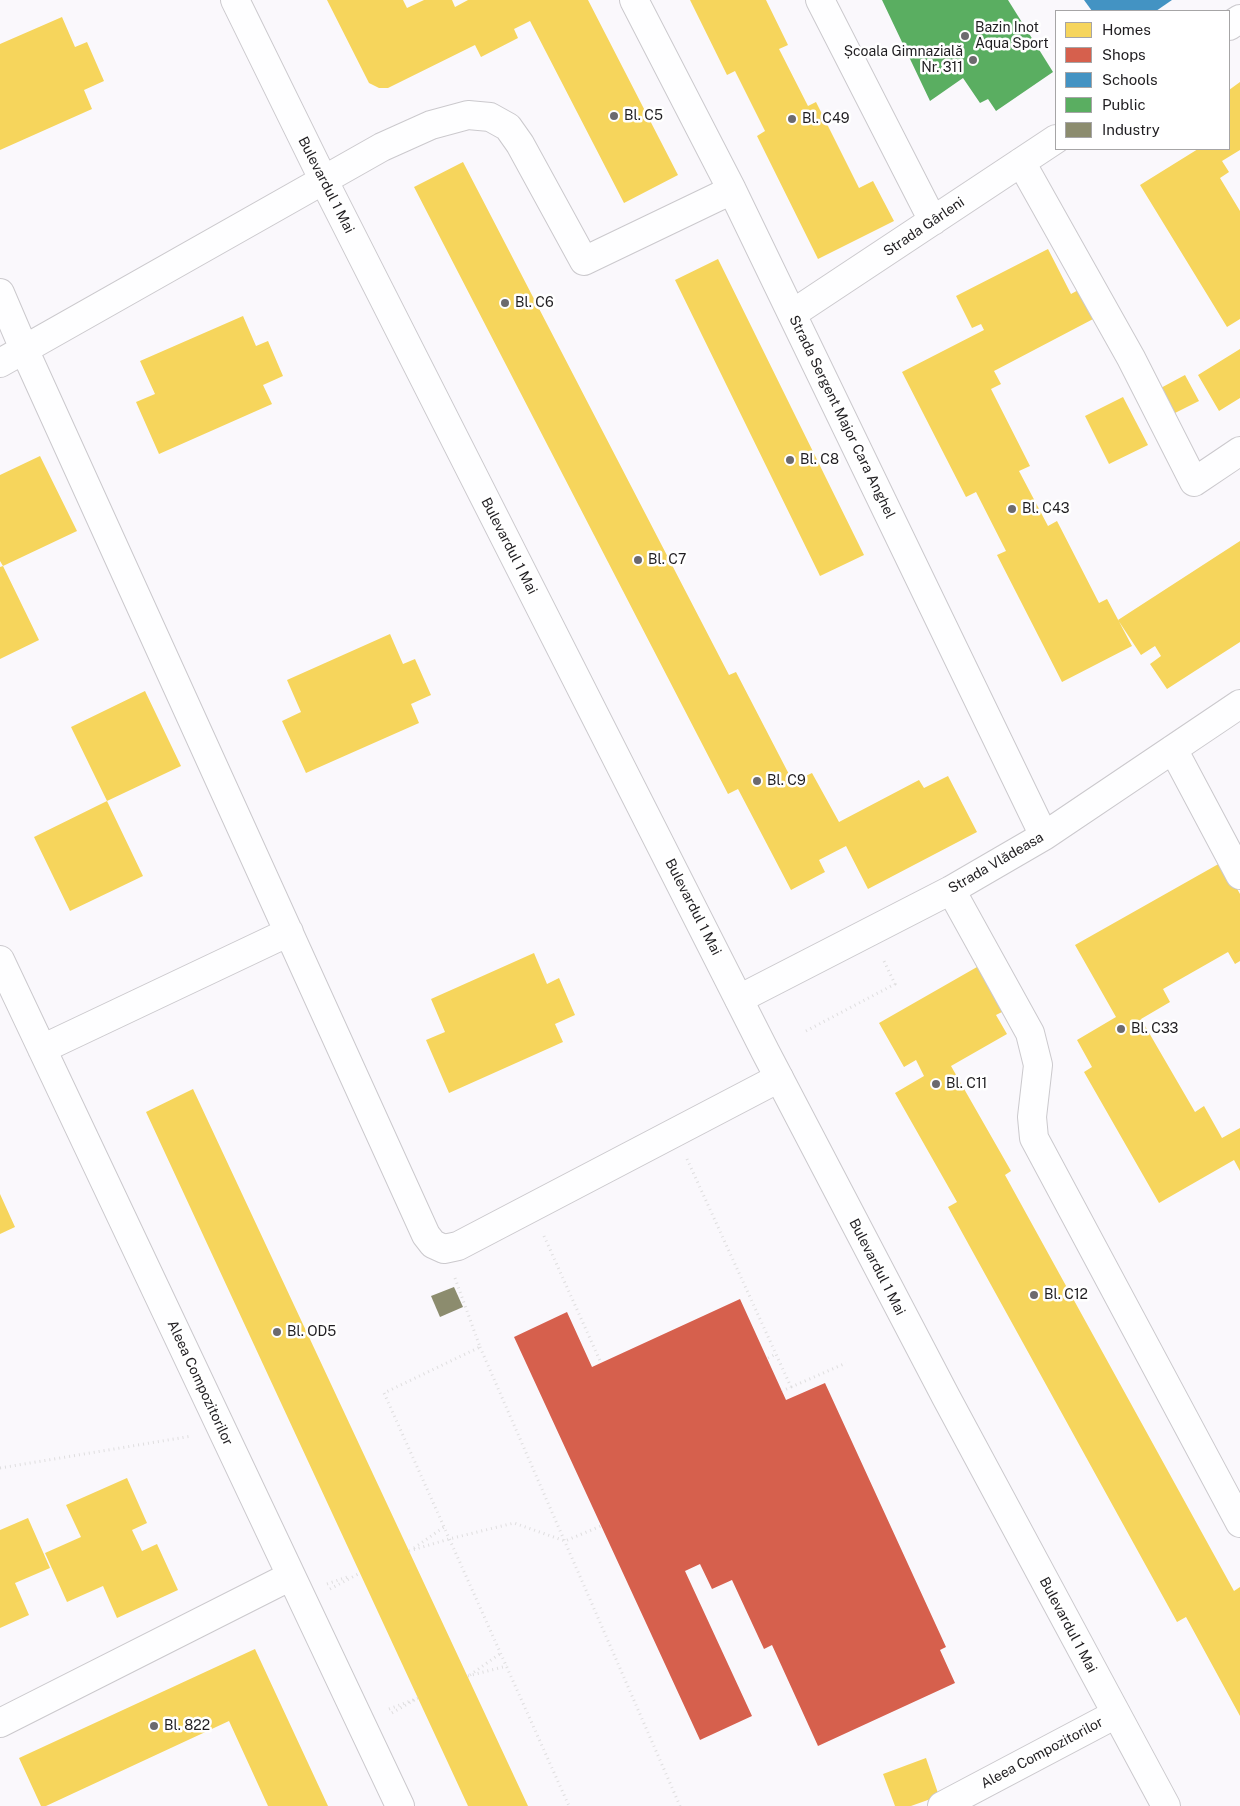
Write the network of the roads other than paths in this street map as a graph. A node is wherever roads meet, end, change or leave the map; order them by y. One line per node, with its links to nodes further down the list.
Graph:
1 (235, 0): 6 (street, Bulevardul 1 Mai)
2 (634, 0): 7 (street, Strada Sergent Major Cara Anghel)
3 (820, 0): 8 (street)
4 (1055, 140): 5 (street, Strada Gârleni)
5 (1022, 162): 8 (street, Strada Gârleni); 13 (street)
6 (323, 179): 7 (street); 11 (street); 21 (street, Bulevardul 1 Mai)
7 (732, 190): 10 (street, Strada Sergent Major Cara Anghel)
8 (933, 221): 10 (street, Strada Gârleni)
9 (0, 293): 11 (street)
10 (792, 314): 16 (street, Strada Sergent Major Cara Anghel)
11 (24, 349): 12 (street); 19 (street)
12 (0, 363)
13 (1240, 451)
14 (1240, 704): 15 (street, Strada Vlădeasa)
15 (1173, 749): 16 (street, Strada Vlădeasa); 17 (street)
16 (1044, 836): 18 (street, Strada Vlădeasa)
17 (1240, 875)
18 (951, 890): 21 (street, Strada Vlădeasa); 24 (street)
19 (289, 932): 22 (street); 23 (street)
20 (0, 960): 22 (street, Aleea Compozitorilor)
21 (739, 999): 23 (street, Bulevardul 1 Mai)
22 (42, 1049): 25 (street, Aleea Compozitorilor)
23 (779, 1078): 26 (street, Bulevardul 1 Mai)
24 (1240, 1523)
25 (291, 1576): 27 (street); 28 (street, Aleea Compozitorilor)
26 (1116, 1714): 29 (street, Aleea Compozitorilor); 30 (street, Bulevardul 1 Mai)
27 (0, 1722)
28 (400, 1806)
29 (942, 1806)
30 (1166, 1806)

